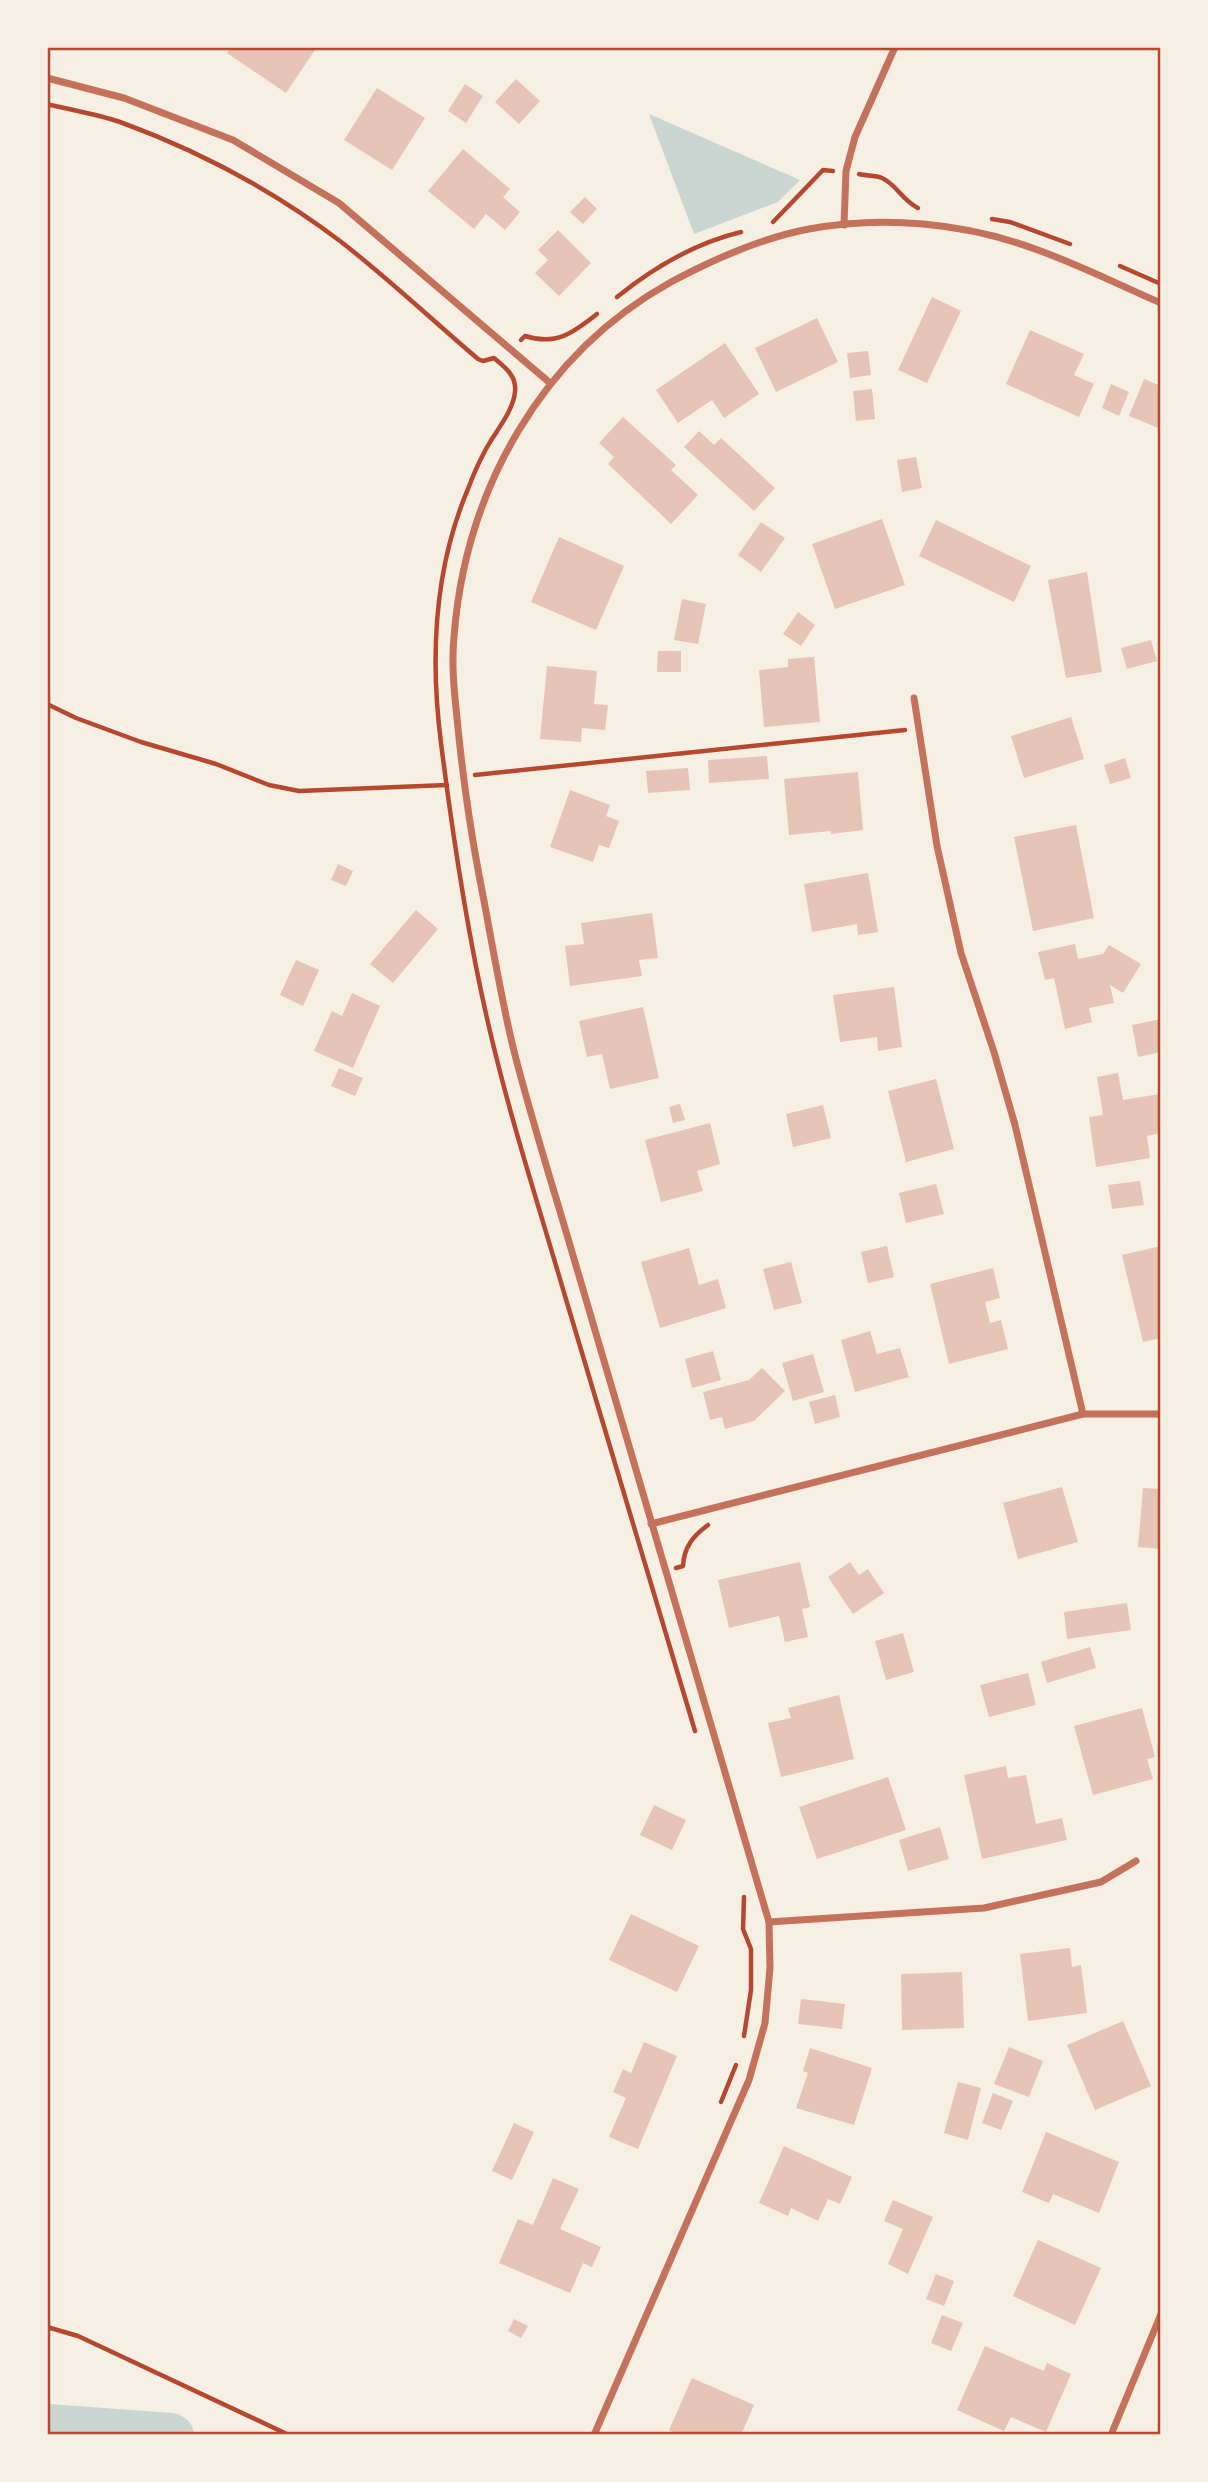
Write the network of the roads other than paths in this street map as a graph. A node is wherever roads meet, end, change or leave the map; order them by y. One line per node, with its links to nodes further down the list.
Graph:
1 (895, 47): 3 (street)
2 (47, 78): 5 (street)
3 (844, 225): 4 (street); 5 (street)
4 (1161, 303)
5 (550, 383): 9 (street)
6 (914, 698): 7 (street)
7 (1083, 1413): 8 (street); 9 (street)
8 (1161, 1414)
9 (651, 1524): 11 (street)
10 (1136, 1861): 11 (street)
11 (769, 1922): 13 (street)
12 (1161, 2314): 14 (street)
13 (594, 2435)
14 (1111, 2435)

